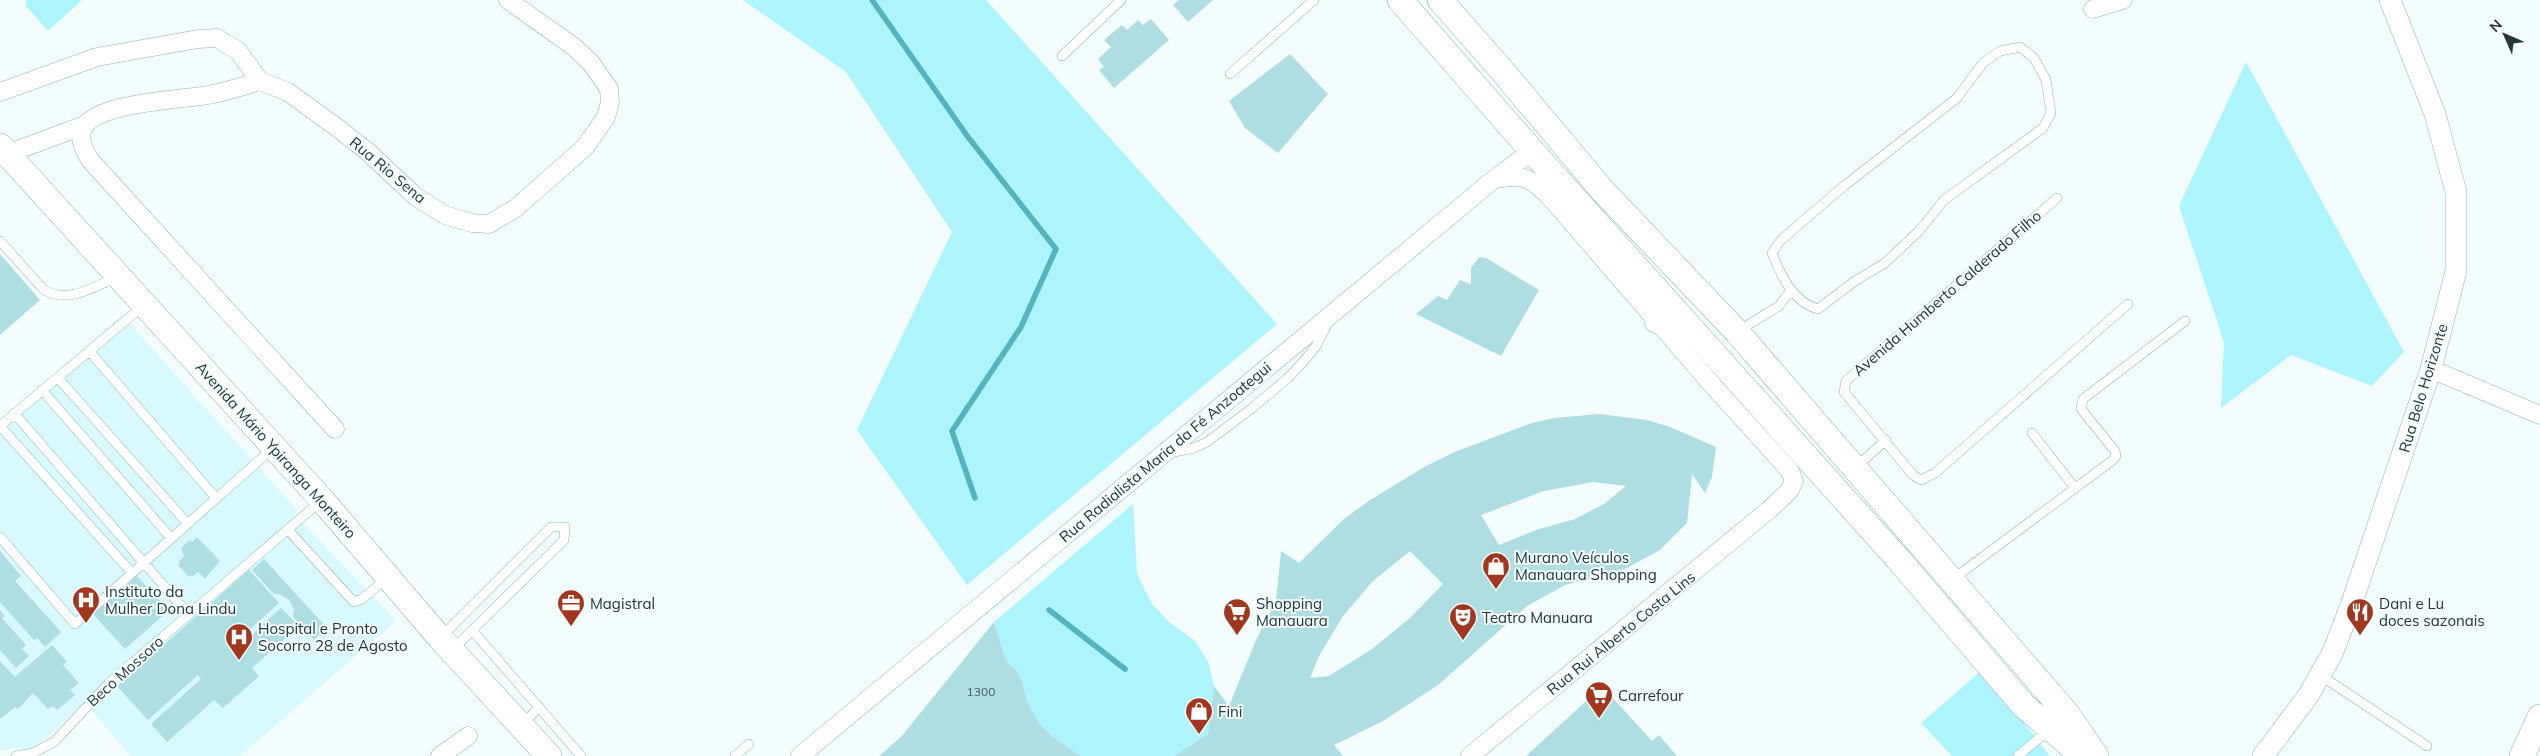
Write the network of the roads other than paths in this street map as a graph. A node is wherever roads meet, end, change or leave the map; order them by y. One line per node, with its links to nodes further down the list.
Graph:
1 (508, 0): 11 (street, Rua Rio Sena)
2 (1121, 0): 9 (lane)
3 (1314, 0): 10 (lane)
4 (1400, 0): 15 (main road)
5 (1440, 0): 28 (main road)
6 (2123, 0): 8 (street)
7 (2390, 0): 30 (street, Rua Belo Horizonte)
8 (2093, 9)
9 (1062, 56)
10 (1230, 74)
11 (260, 81): 12 (street); 13 (street)
12 (0, 92)
13 (85, 125): 14 (street); 36 (street)
14 (4, 150): 21 (main road, Avenida Mário Ypiranga Monteiro)
15 (1532, 151): 16 (street, Rua Radialista Maria da Fé Anzoategui); 19 (main road)
16 (1493, 180): 18 (street); 69 (street, Rua Radialista Maria da Fé Anzoategui)
17 (2057, 198): 38 (lane, Avenida Humberto Calderado Filho)
18 (1579, 230): 19 (main road); 27 (street)
19 (1609, 236): 22 (main road)
20 (0, 241): 21 (lane)
21 (118, 276): 25 (main road, Avenida Mário Ypiranga Monteiro)
22 (1654, 287): 27 (main road); 56 (main road)
23 (1791, 290): 23 (lane); 28 (lane)
24 (2128, 304): 38 (lane, Avenida Humberto Calderado Filho)
25 (144, 305): 29 (lane); 39 (main road, Avenida Mário Ypiranga Monteiro)
26 (2185, 320): 41 (lane)
27 (1657, 321): 70 (street, Rua Rui Alberto Costa Lins)
28 (1737, 332): 40 (main road)
29 (90, 352): 31 (lane); 42 (lane)
30 (2432, 370): 34 (street); 55 (street, Rua Belo Horizonte)
31 (58, 378): 32 (lane); 44 (lane)
32 (42, 390): 33 (lane); 47 (lane)
33 (14, 413): 35 (lane); 48 (lane)
34 (2540, 415)
35 (0, 426): 49 (lane)
36 (335, 429)
37 (2032, 433): 41 (lane)
38 (1886, 440): 40 (lane)
39 (274, 447): 42 (lane); 43 (main road, Avenida Mário Ypiranga Monteiro)
40 (1854, 468): 51 (main road)
41 (2075, 488): 51 (lane)
42 (216, 498): 44 (lane)
43 (322, 500): 45 (lane, Beco Mossoro); 50 (main road, Avenida Mário Ypiranga Monteiro)
44 (188, 524): 47 (lane)
45 (288, 530): 50 (lane); 52 (lane, Beco Mossoro)
46 (0, 537): 49 (lane)
47 (171, 538): 48 (lane)
48 (145, 562): 49 (lane); 52 (lane)
49 (132, 573)
50 (390, 576): 54 (main road, Avenida Mário Ypiranga Monteiro)
51 (1952, 580): 74 (main road)
52 (189, 615): 64 (lane, Beco Mossoro)
53 (472, 630): 54 (lane); 54 (lane); 57 (lane)
54 (446, 644): 59 (main road, Avenida Mário Ypiranga Monteiro)
55 (2320, 674): 63 (lane); 75 (street, Rua Belo Horizonte)
56 (2024, 706): 60 (main road); 73 (main road)
57 (539, 707): 59 (lane); 67 (lane)
58 (2540, 717): 76 (main road)
59 (521, 726): 66 (main road, Avenida Mário Ypiranga Monteiro)
60 (2044, 734): 71 (lane); 72 (main road)
61 (468, 736): 65 (street)
62 (748, 744): 68 (lane)
63 (2427, 746)
64 (16, 756)
65 (440, 756)
66 (549, 756)
67 (581, 756)
68 (735, 756)
69 (800, 756)
70 (1470, 756)
71 (2018, 756)
72 (2060, 756)
73 (2083, 756)
74 (2096, 756)
75 (2263, 756)
76 (2522, 756)

